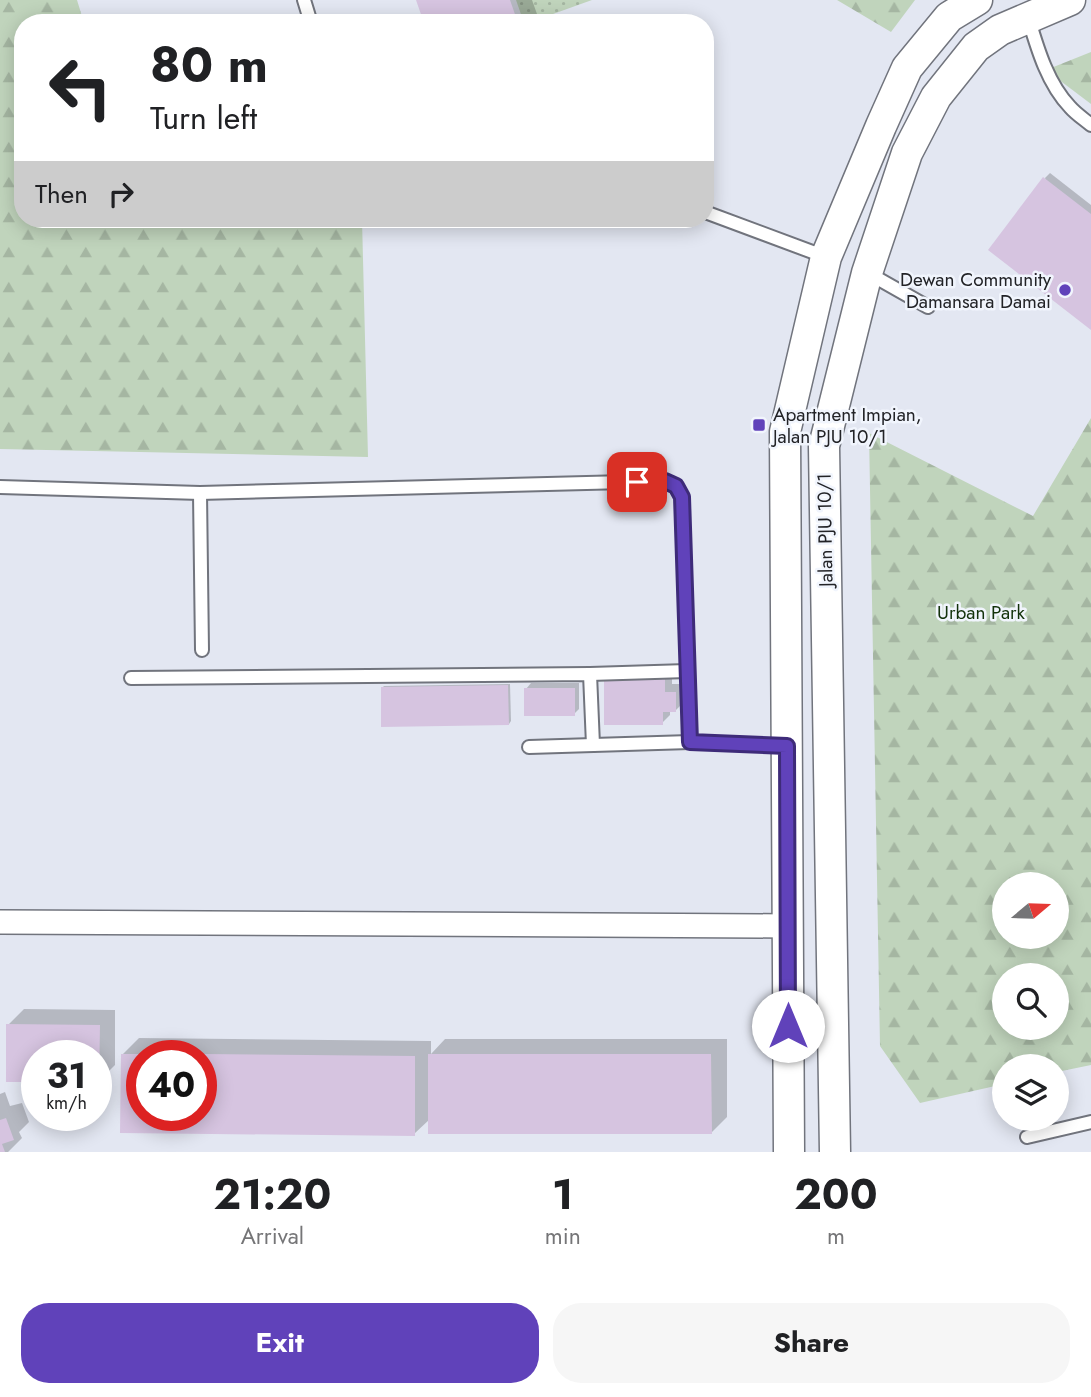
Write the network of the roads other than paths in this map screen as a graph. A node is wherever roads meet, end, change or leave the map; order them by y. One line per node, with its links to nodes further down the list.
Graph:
1 (977, 0): 6 (street, Jalan PJU 10/1)
2 (1070, 0): 3 (street, Jalan PJU 10/1)
3 (1027, 16): 4 (lane); 7 (street, Jalan PJU 10/1)
4 (1091, 125)
5 (714, 215): 6 (lane)
6 (826, 257): 11 (street, Jalan PJU 10/1)
7 (867, 273): 8 (lane); 20 (street, Jalan PJU 10/1)
8 (928, 307)
9 (0, 488): 10 (lane)
10 (200, 493): 12 (lane); 13 (lane)
11 (787, 641): 18 (street, Jalan PJU 10/1); 20 (street)
12 (202, 650)
13 (687, 671): 14 (lane); 16 (lane)
14 (590, 674): 15 (lane); 17 (lane)
15 (131, 678)
16 (690, 742): 17 (lane); 18 (lane)
17 (593, 745): 19 (lane)
18 (787, 746): 22 (street, Jalan PJU 10/1)
19 (529, 747)
20 (829, 752): 26 (street, Jalan PJU 10/1)
21 (0, 922): 22 (street)
22 (788, 926): 25 (street, Jalan PJU 10/1)
23 (1091, 1122): 24 (lane)
24 (1027, 1137)
25 (789, 1152)
26 (835, 1152)

